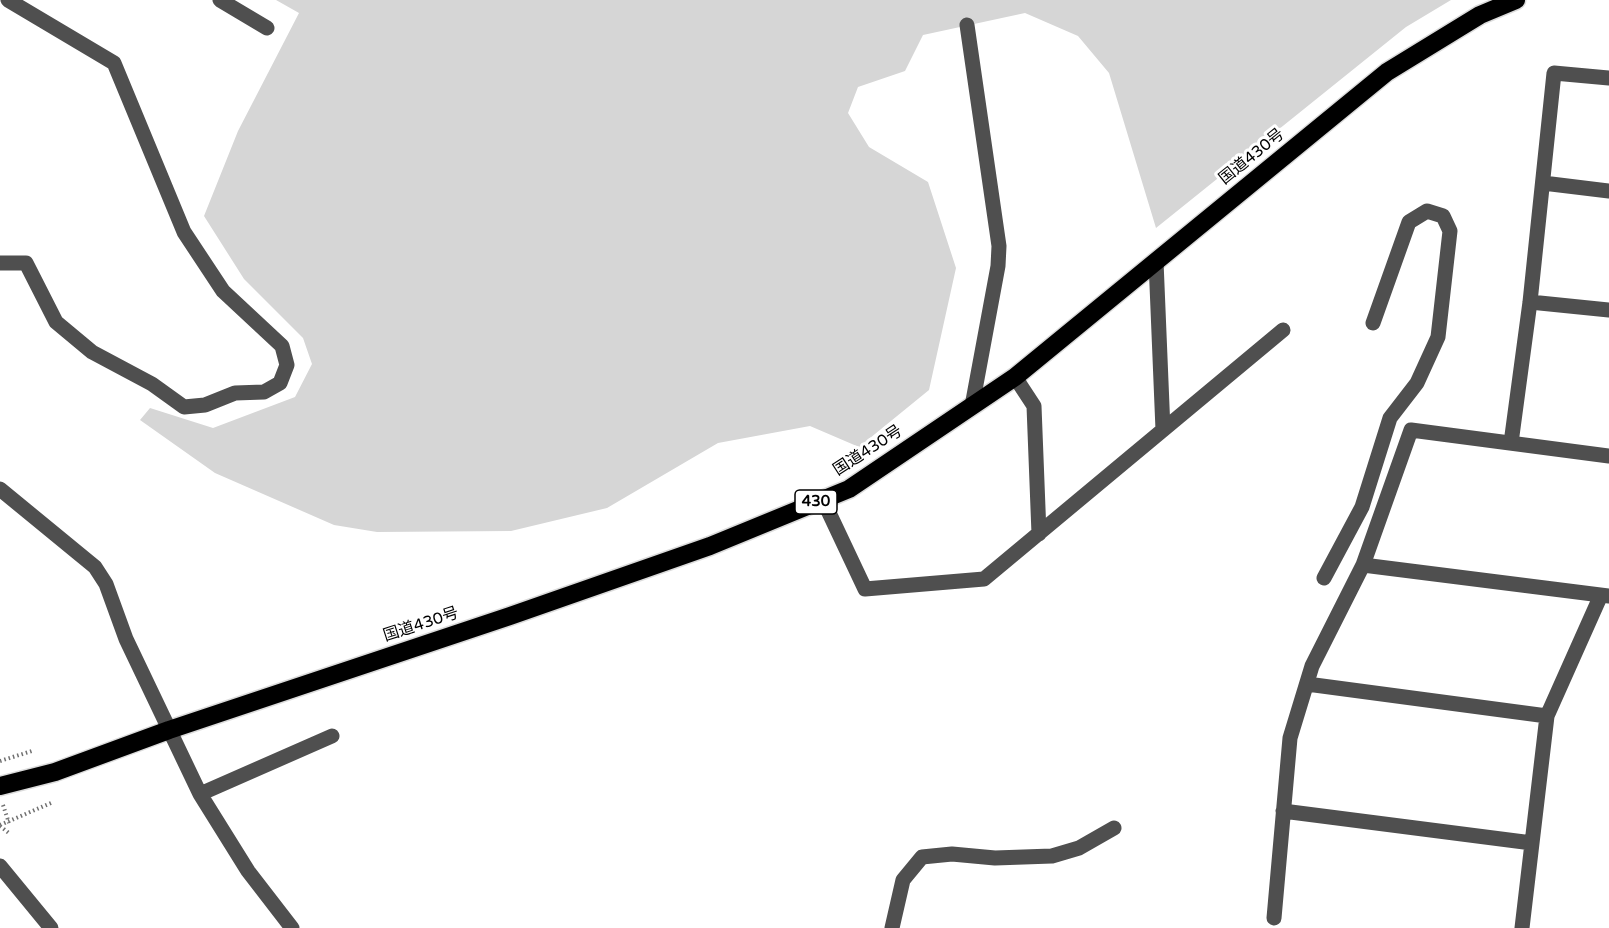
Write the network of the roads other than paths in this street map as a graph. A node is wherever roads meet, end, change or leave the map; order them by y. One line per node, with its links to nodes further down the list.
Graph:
1 (8, 0): 10 (street)
2 (220, 0): 5 (street)
3 (1516, 0): 9 (highway, 国道430号 / 430)
4 (967, 25): 16 (street)
5 (267, 28)
6 (1609, 78): 7 (street)
7 (1543, 183): 8 (street); 11 (street)
8 (1609, 191)
9 (1156, 261): 15 (highway, 国道430号 / 430); 18 (street)
10 (0, 263)
11 (1530, 302): 12 (street); 20 (street)
12 (1609, 310)
13 (1373, 322): 17 (street)
14 (1283, 330): 18 (street)
15 (1015, 377): 16 (highway, 国道430号 / 430); 24 (street)
16 (972, 406): 23 (highway, 国道430号 / 430)
17 (1390, 418): 19 (street); 26 (street)
18 (1163, 430): 24 (street)
19 (1411, 430): 20 (street); 25 (street)
20 (1511, 443): 21 (street)
21 (1609, 456)
22 (0, 489): 30 (street)
23 (823, 500): 24 (street); 30 (highway, 国道430号 / 430)
24 (1039, 534)
25 (1363, 565): 27 (street); 28 (street)
26 (1324, 578)
27 (1605, 596): 29 (street)
28 (1306, 684): 29 (street); 34 (street)
29 (1547, 716): 36 (street)
30 (169, 730): 32 (highway, 国道430号 / 430); 33 (street)
31 (332, 736): 33 (street)
32 (0, 786)
33 (200, 794): 40 (street)
34 (1283, 811): 36 (street); 38 (street)
35 (1114, 828): 41 (street)
36 (1532, 843): 42 (street)
37 (0, 866): 39 (street)
38 (1274, 918)
39 (51, 928)
40 (292, 928)
41 (892, 928)
42 (1522, 928)

